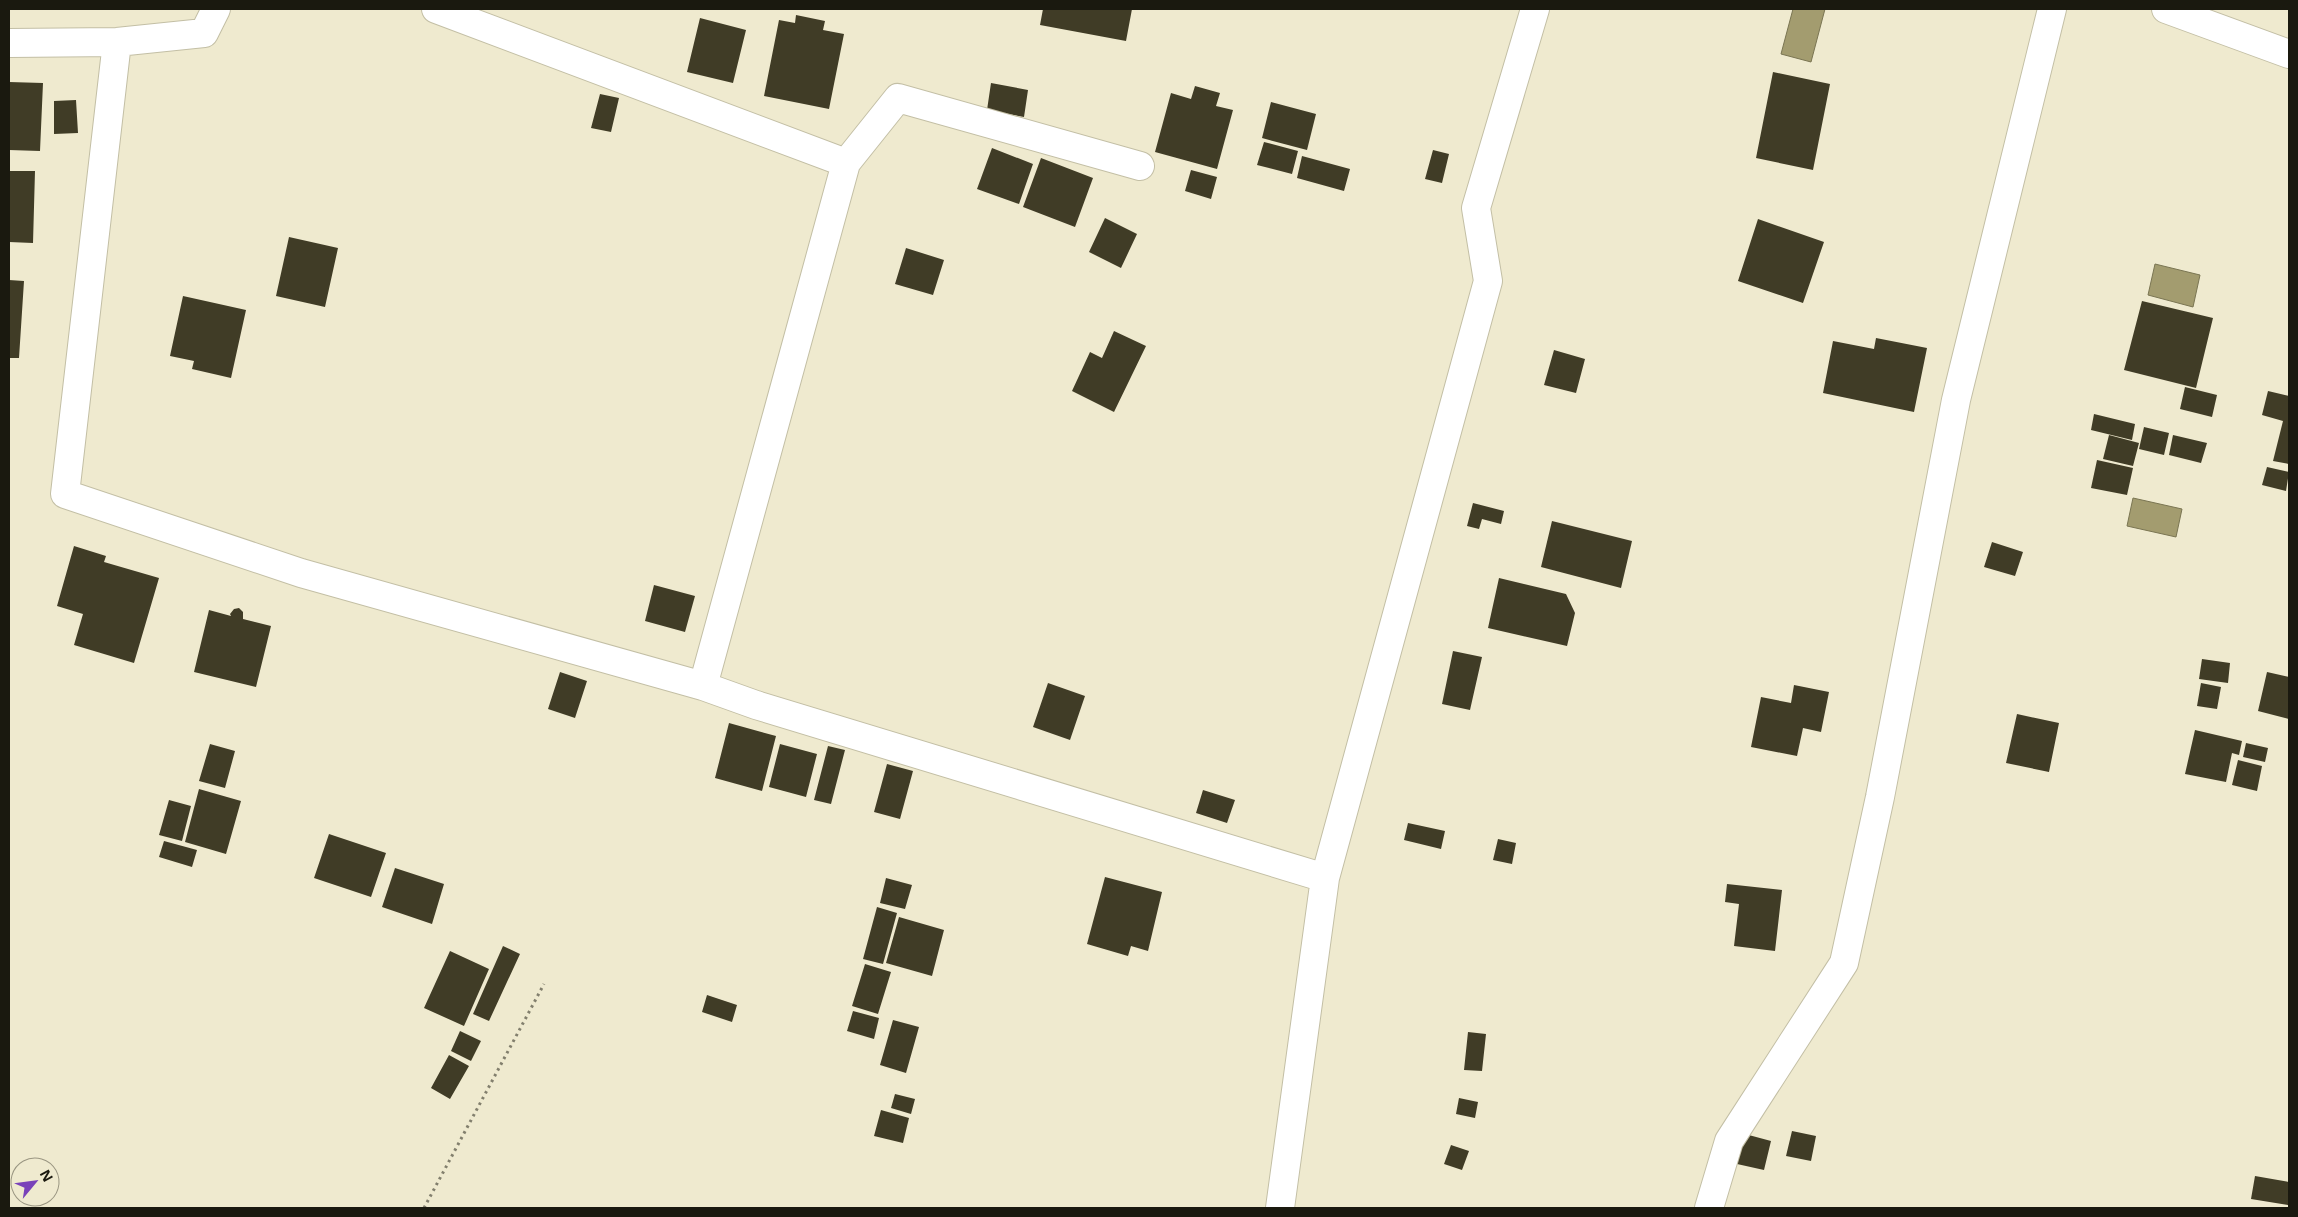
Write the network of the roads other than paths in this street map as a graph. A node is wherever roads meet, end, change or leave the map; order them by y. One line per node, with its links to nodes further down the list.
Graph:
1 (216, 9): 6 (street)
2 (436, 9): 9 (street)
3 (1535, 9): 12 (street)
4 (2052, 9): 14 (street)
5 (2166, 9): 8 (street)
6 (117, 42): 7 (street); 11 (street)
7 (9, 44)
8 (2289, 54)
9 (846, 163): 10 (street); 11 (street)
10 (1140, 166)
11 (703, 686): 12 (street)
12 (1325, 878): 13 (street)
13 (1280, 1208)
14 (1709, 1208)

